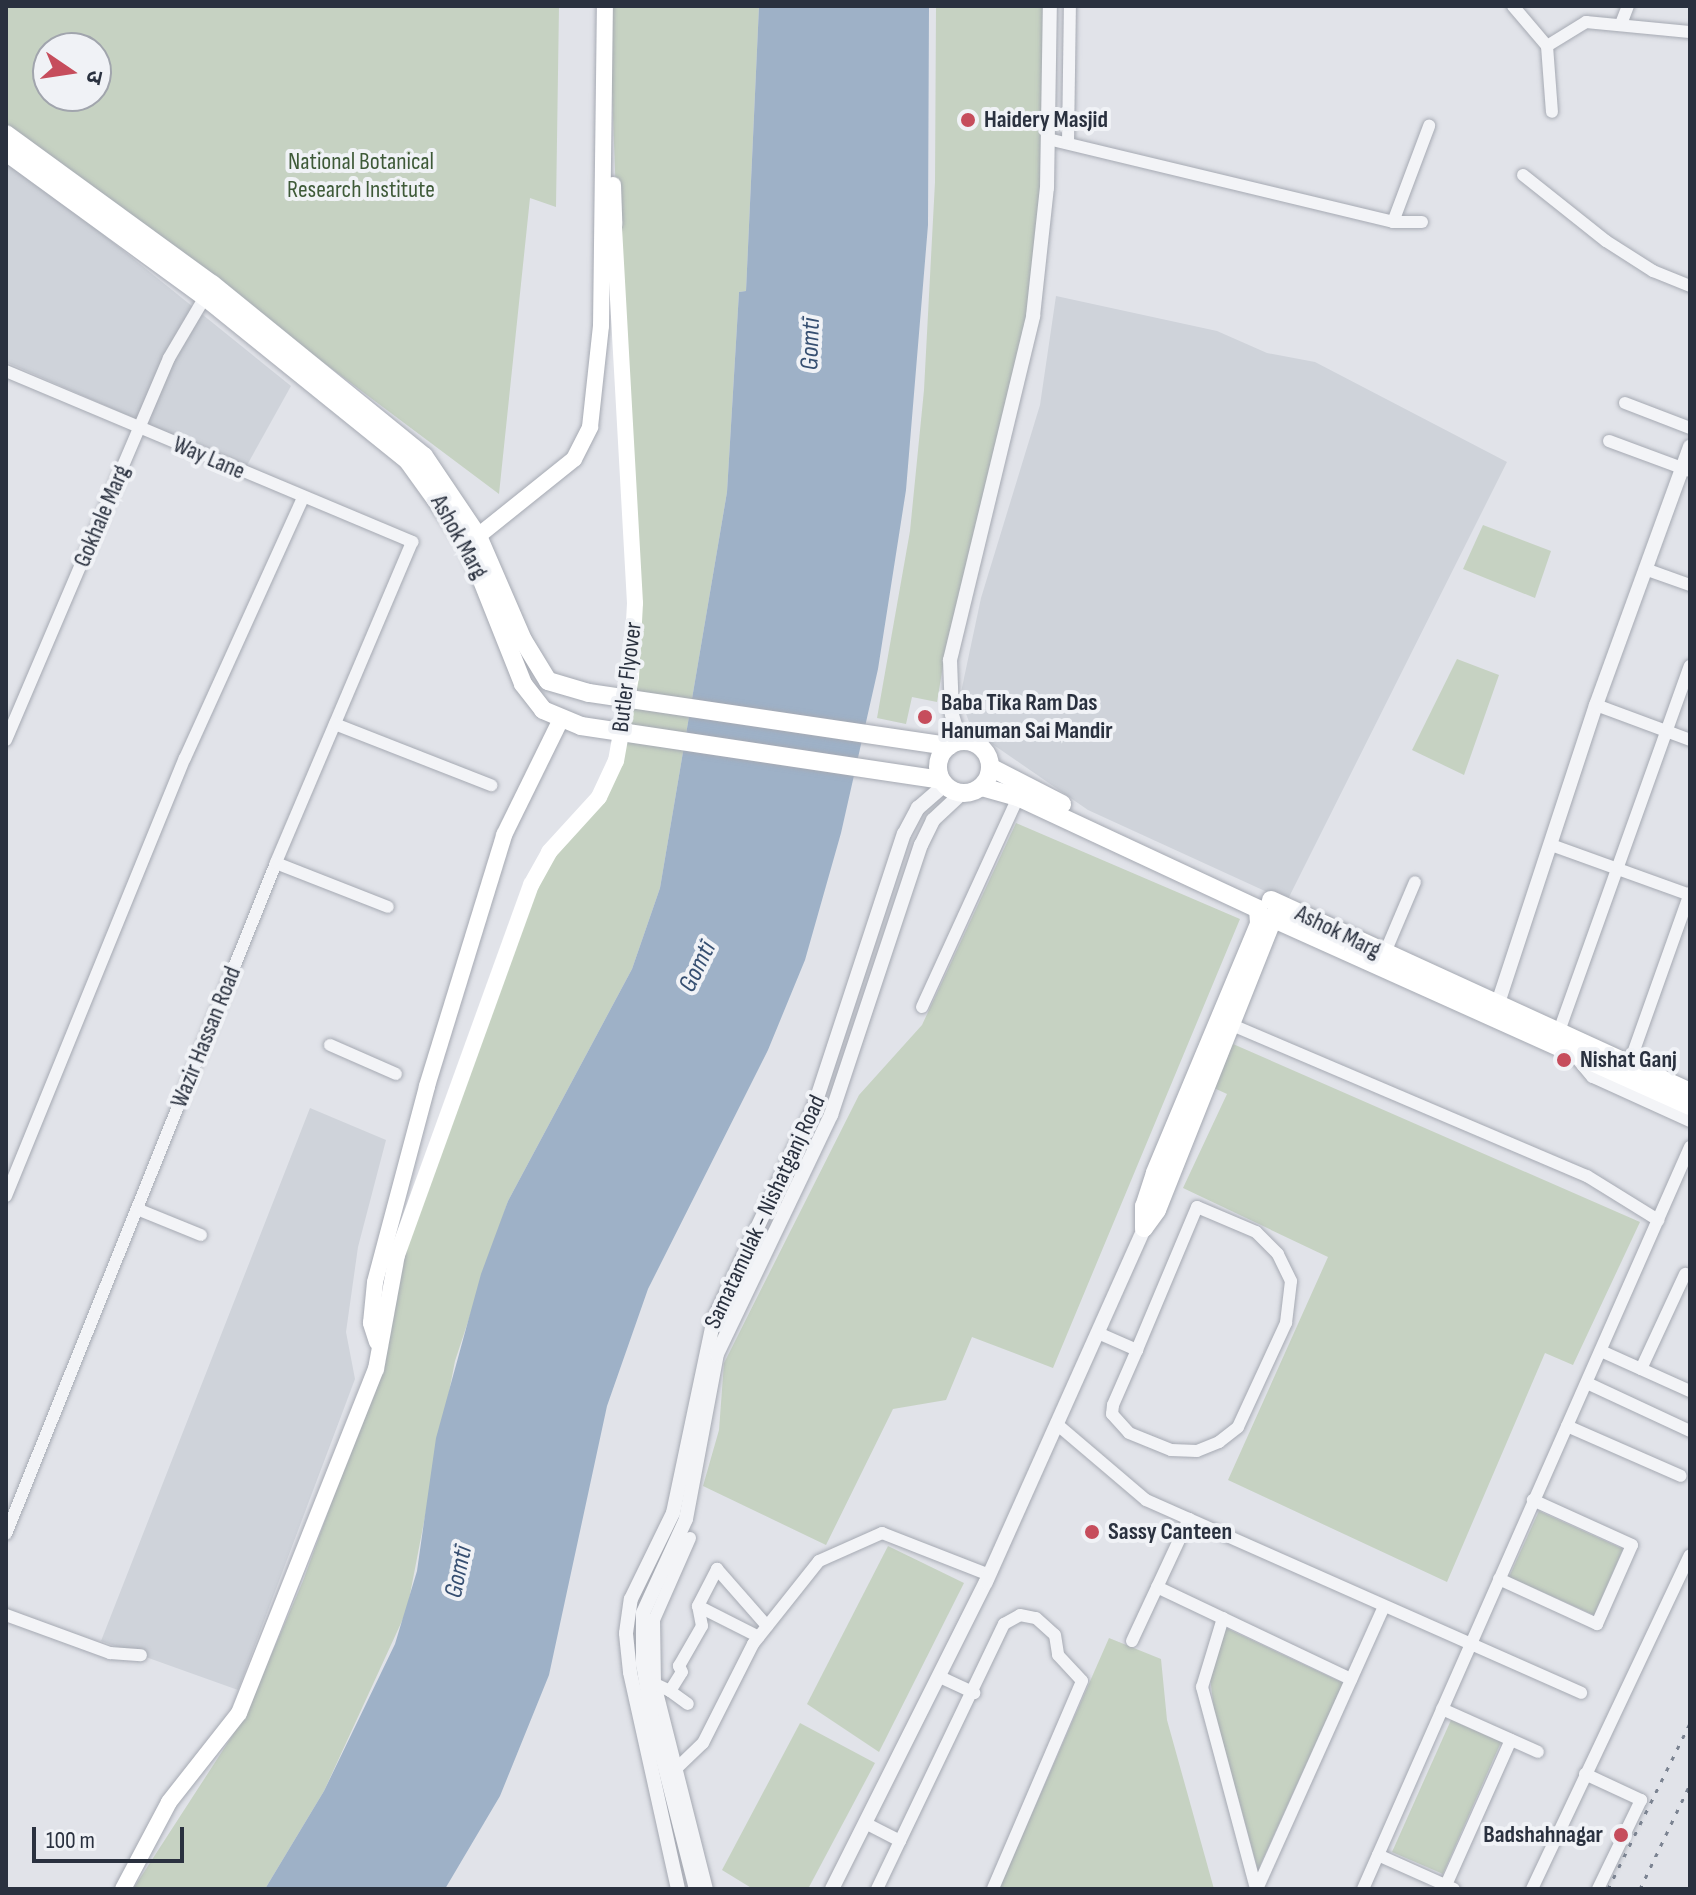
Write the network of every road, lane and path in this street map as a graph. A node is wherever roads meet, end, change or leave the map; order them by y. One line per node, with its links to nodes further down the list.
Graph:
1 (1050, 6): 12 (street)
2 (1070, 6): 13 (street)
3 (1513, 6): 8 (street)
4 (1628, 6): 6 (street)
5 (605, 11): 28 (main road); 74 (main road, Butler Flyover, bridge)
6 (1621, 24): 7 (street); 8 (street)
7 (1690, 32)
8 (1547, 46): 9 (street)
9 (1552, 112)
10 (1429, 126): 16 (street)
11 (6, 134): 28 (main road, Ashok Marg)
12 (1048, 139): 13 (street); 41 (street)
13 (1068, 143): 16 (street)
14 (6, 152): 19 (main road, Ashok Marg)
15 (1523, 175): 18 (street)
16 (1393, 222): 17 (street)
17 (1422, 222)
18 (1690, 286)
19 (205, 297): 23 (street, Gokhale Marg); 34 (main road, Ashok Marg)
20 (6, 371): 23 (street, Way Lane)
21 (1625, 403): 22 (street)
22 (1690, 428)
23 (139, 429): 27 (street, Way Lane); 39 (street, Gokhale Marg)
24 (1609, 441): 26 (street)
25 (1690, 447): 26 (street)
26 (1686, 469): 30 (street)
27 (303, 498): 29 (street, Way Lane); 68 (street)
28 (478, 536): 33 (main road, Ashok Marg)
29 (412, 542): 37 (street, Wazir Hassan Road)
30 (1645, 569): 31 (street); 35 (street)
31 (1690, 585)
32 (1690, 666): 38 (street)
33 (537, 670): 34 (main road); 41 (main road)
34 (523, 684): 36 (main road, Ashok Marg)
35 (1596, 705): 38 (street); 47 (street)
36 (560, 721): 43 (main road, Ashok Marg); 74 (main road)
37 (335, 724): 44 (street); 48 (street, Wazir Hassan Road)
38 (1667, 731): 40 (street); 49 (street)
39 (6, 740)
40 (1690, 740)
41 (954, 743): 42 (main road); 43 (main road)
42 (990, 767): 45 (main road); 53 (main road, Ashok Marg)
43 (942, 784): 45 (main road); 118 (street, Samatamulak - Nishatganj Road); 119 (street, Samatamulak - Nishatganj Road)
44 (491, 785)
45 (982, 787): 46 (main road)
46 (1018, 797): 56 (street); 71 (main road)
47 (1551, 845): 49 (street); 55 (street)
48 (276, 863): 52 (street); 69 (street, Wazir Hassan Road)
49 (1618, 870): 51 (street); 58 (street)
50 (1415, 882): 54 (street)
51 (1690, 894): 61 (street)
52 (388, 907)
53 (1277, 911): 54 (main road, Ashok Marg); 57 (main road); 60 (main road, Ashok Marg)
54 (1384, 955): 55 (main road, Ashok Marg)
55 (1497, 1006): 58 (main road, Ashok Marg)
56 (922, 1007)
57 (1230, 1024): 70 (street); 71 (main road)
58 (1558, 1034): 60 (main road, Ashok Marg)
59 (330, 1045): 62 (street)
60 (1577, 1049): 61 (main road); 61 (street, Ashok Marg); 66 (street, Ashok Marg)
61 (1618, 1060): 63 (street, Ashok Marg); 64 (main road); 65 (main road)
62 (396, 1074)
63 (1690, 1082)
64 (1690, 1092)
65 (1690, 1106)
66 (1690, 1120)
67 (1690, 1147): 70 (street)
68 (6, 1196)
69 (137, 1209): 72 (street); 87 (street, Wazir Hassan Road)
70 (1658, 1220): 77 (street)
71 (1144, 1228): 75 (street)
72 (201, 1235)
73 (1685, 1274): 78 (street)
74 (382, 1284): 117 (main road)
75 (1098, 1333): 76 (street); 81 (street)
76 (1137, 1350): 76 (street)
77 (1601, 1351): 78 (street); 79 (street)
78 (1641, 1369): 80 (street)
79 (1587, 1383): 82 (street); 83 (street)
80 (1690, 1391)
81 (1059, 1426): 86 (street); 90 (street)
82 (1567, 1426): 84 (street); 85 (street)
83 (1690, 1431)
84 (1681, 1476)
85 (1533, 1500): 91 (street); 91 (street)
86 (1189, 1519): 92 (street); 94 (street)
87 (6, 1534)
88 (690, 1538): 103 (street)
89 (1690, 1555): 112 (street)
90 (989, 1575): 97 (street); 101 (street)
91 (1499, 1579): 99 (street)
92 (1157, 1587): 96 (street); 98 (street)
93 (698, 1606): 97 (street); 97 (street); 104 (street)
94 (1384, 1606): 99 (street); 102 (street)
95 (6, 1615): 100 (street)
96 (1223, 1618): 102 (street); 124 (street)
97 (763, 1631): 111 (street)
98 (1132, 1641)
99 (1470, 1645): 106 (street); 108 (street)
100 (141, 1655)
101 (940, 1677): 105 (street); 113 (street)
102 (1351, 1679): 124 (street)
103 (655, 1684): 104 (street); 111 (street)
104 (670, 1691): 107 (street)
105 (974, 1693): 114 (street); 123 (street)
106 (1581, 1693)
107 (688, 1704)
108 (1442, 1709): 109 (street); 115 (street)
109 (1511, 1740): 110 (street); 116 (street)
110 (1538, 1752)
111 (679, 1766): 120 (street)
112 (1585, 1774): 126 (street); 127 (street)
113 (867, 1824): 114 (street); 121 (street)
114 (900, 1841): 122 (street)
115 (1378, 1855): 116 (street); 125 (street)
116 (1450, 1887)
117 (123, 1889)
118 (678, 1889)
119 (696, 1889)
120 (707, 1889)
121 (832, 1889)
122 (877, 1889)
123 (993, 1889)
124 (1257, 1889)
125 (1363, 1889)
126 (1532, 1889)
127 (1598, 1889)

